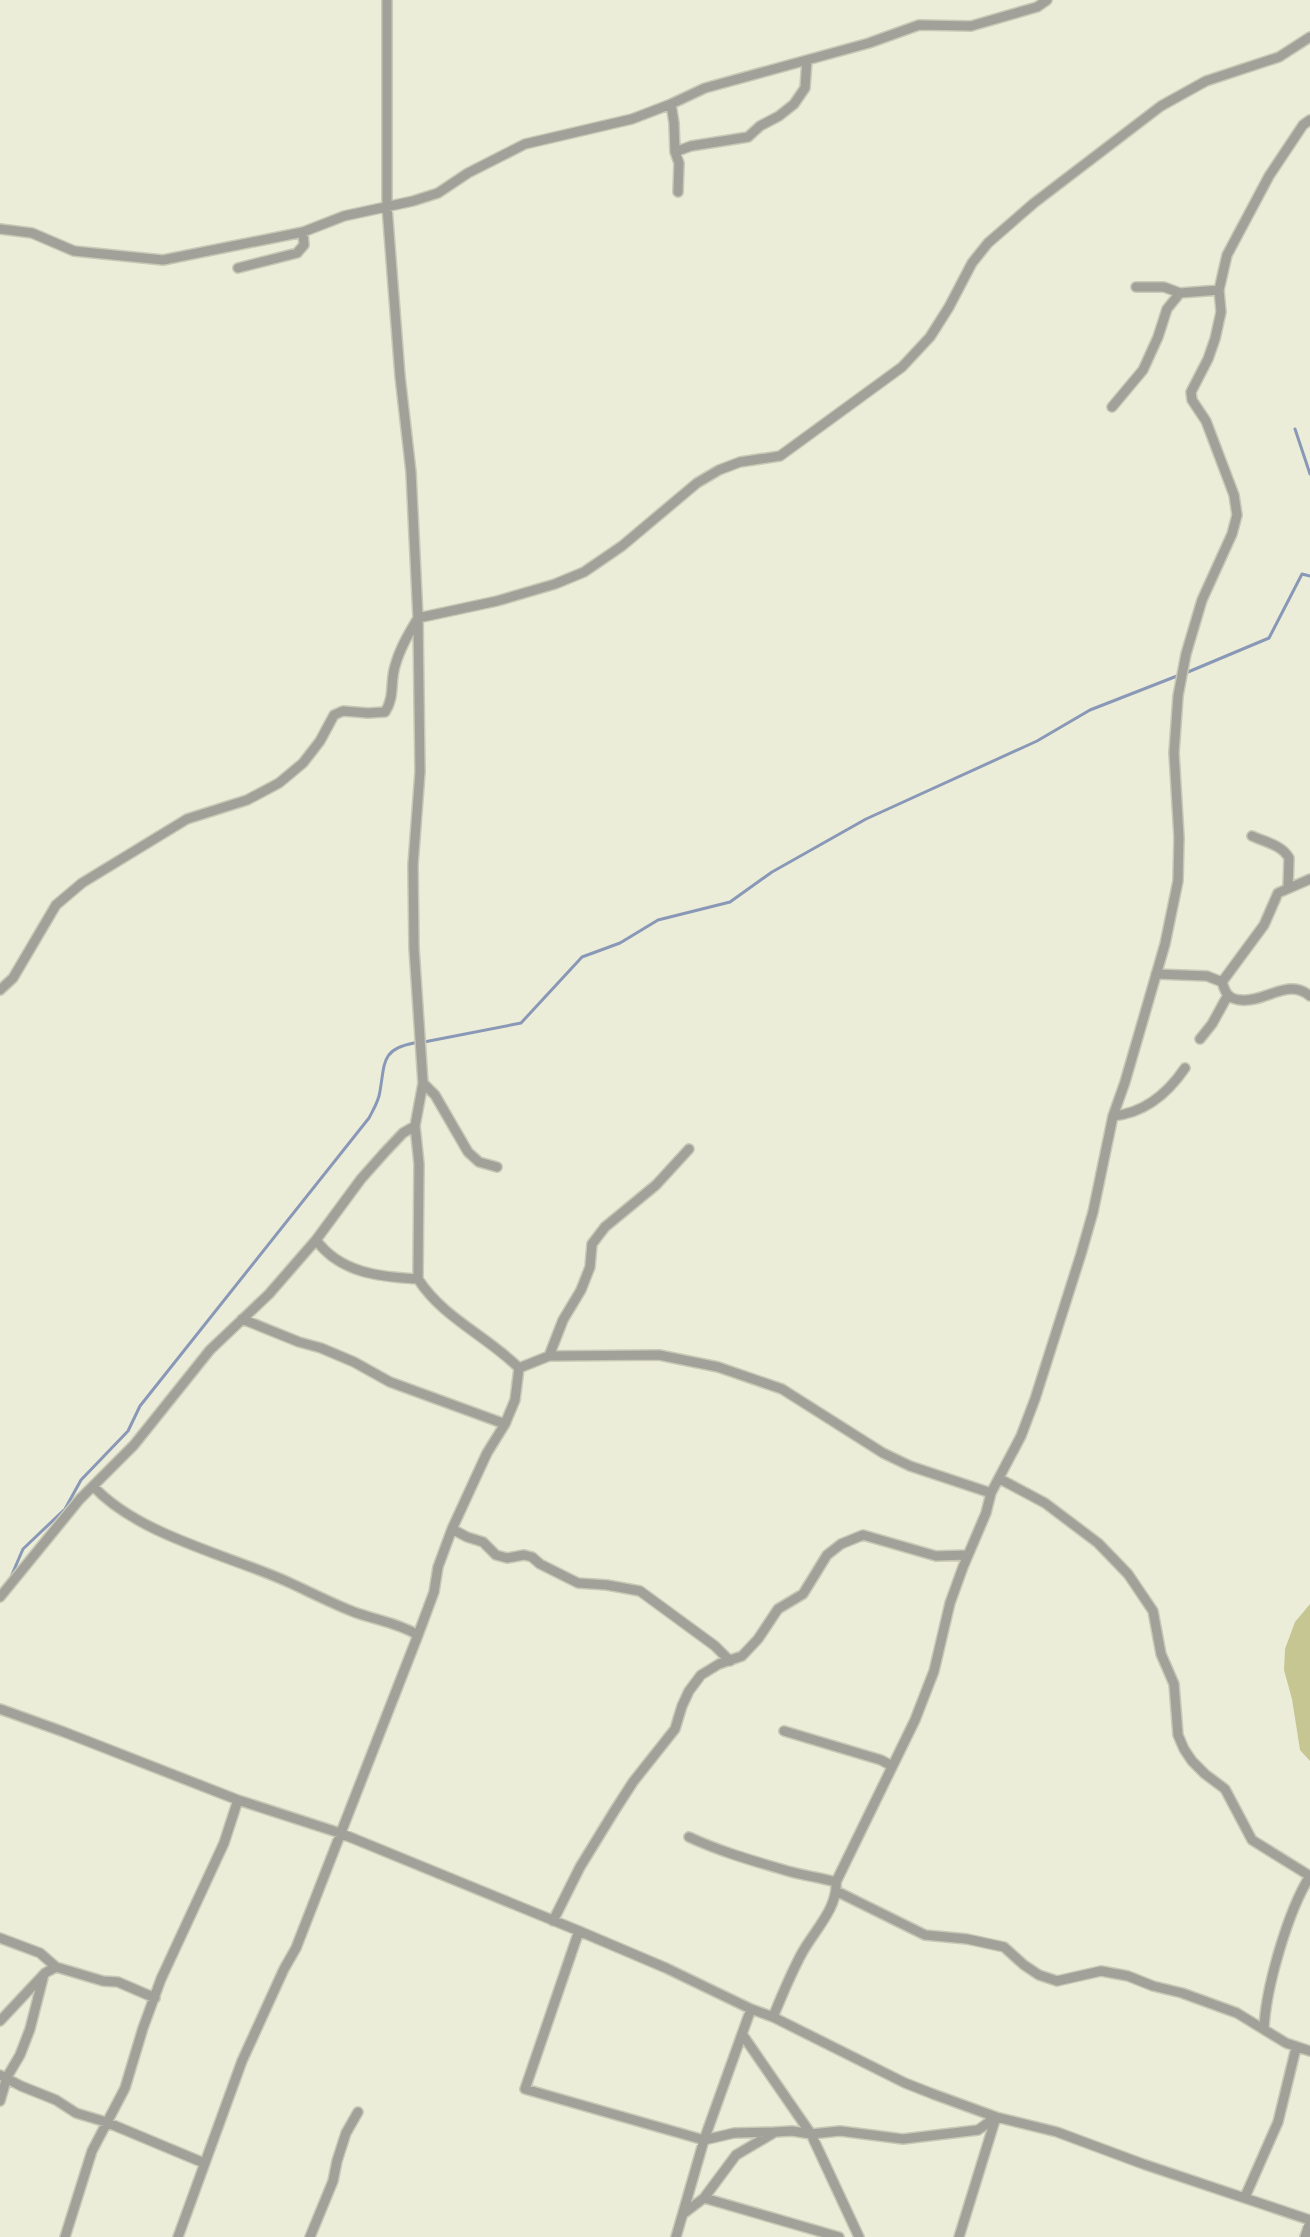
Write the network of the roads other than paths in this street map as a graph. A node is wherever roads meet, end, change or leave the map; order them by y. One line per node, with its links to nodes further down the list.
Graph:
1 (387, 0): 9 (street)
2 (1047, 0): 4 (street)
3 (1310, 37): 17 (street)
4 (807, 60): 5 (street); 7 (street)
5 (671, 104): 7 (street); 9 (street)
6 (1310, 120): 14 (street)
7 (675, 152): 8 (street)
8 (678, 192)
9 (387, 207): 11 (street); 17 (street)
10 (0, 229): 11 (street)
11 (303, 232): 12 (street)
12 (238, 268)
13 (1136, 287): 15 (street)
14 (1220, 290): 15 (street); 21 (street)
15 (1180, 293): 16 (street)
16 (1112, 407)
17 (418, 618): 23 (street); 28 (street)
18 (1252, 836): 20 (street)
19 (1310, 879): 20 (street)
20 (1288, 888): 22 (street)
21 (1156, 974): 22 (street); 29 (street)
22 (1222, 981): 24 (street)
23 (0, 990)
24 (1228, 995): 25 (street); 26 (street)
25 (1310, 996)
26 (1200, 1039)
27 (1185, 1068): 29 (street)
28 (423, 1083): 30 (street); 32 (street)
29 (1113, 1116): 39 (street)
30 (415, 1126): 33 (street); 34 (street)
31 (689, 1149): 36 (street)
32 (497, 1167)
33 (316, 1240): 34 (street); 35 (street)
34 (418, 1279): 37 (street)
35 (242, 1319): 38 (street); 40 (street)
36 (549, 1356): 37 (street); 41 (street)
37 (519, 1368): 38 (street)
38 (505, 1424): 42 (street)
39 (1000, 1479): 41 (street); 63 (street)
40 (93, 1486): 44 (street); 45 (street)
41 (991, 1493): 43 (street)
42 (452, 1529): 45 (street); 46 (street)
43 (968, 1555): 46 (street); 49 (street)
44 (0, 1597)
45 (418, 1635): 51 (street)
46 (730, 1660): 54 (street)
47 (0, 1709): 50 (street)
48 (784, 1731): 49 (street)
49 (892, 1766): 53 (street)
50 (238, 1800): 51 (street); 59 (street)
51 (340, 1833): 54 (street); 75 (street)
52 (689, 1838): 53 (street)
53 (836, 1887): 61 (street); 63 (street)
54 (553, 1921): 55 (street)
55 (579, 1931): 60 (street); 74 (street)
56 (0, 1938): 57 (street)
57 (56, 1967): 58 (street); 59 (street)
58 (45, 1973): 62 (street); 67 (street)
59 (155, 1998): 71 (street)
60 (751, 2009): 61 (street); 64 (street)
61 (773, 2017): 70 (street)
62 (0, 2022)
63 (1264, 2028): 65 (street)
64 (742, 2034): 73 (street); 74 (street)
65 (1296, 2048): 66 (street); 76 (street)
66 (1310, 2051)
67 (4, 2076): 68 (street); 71 (street)
68 (0, 2101)
69 (358, 2112): 82 (street)
70 (996, 2117): 73 (street); 76 (street); 86 (street)
71 (106, 2122): 75 (street); 80 (street)
72 (775, 2132): 73 (street); 74 (street); 77 (street)
73 (811, 2134): 85 (street)
74 (704, 2140): 78 (street)
75 (204, 2163): 81 (street)
76 (1245, 2197): 79 (street)
77 (704, 2198): 78 (street); 84 (street)
78 (683, 2214): 83 (street)
79 (1310, 2221): 87 (street)
80 (65, 2237)
81 (178, 2237)
82 (310, 2237)
83 (676, 2237)
84 (839, 2237)
85 (859, 2237)
86 (959, 2237)
87 (1305, 2237)

